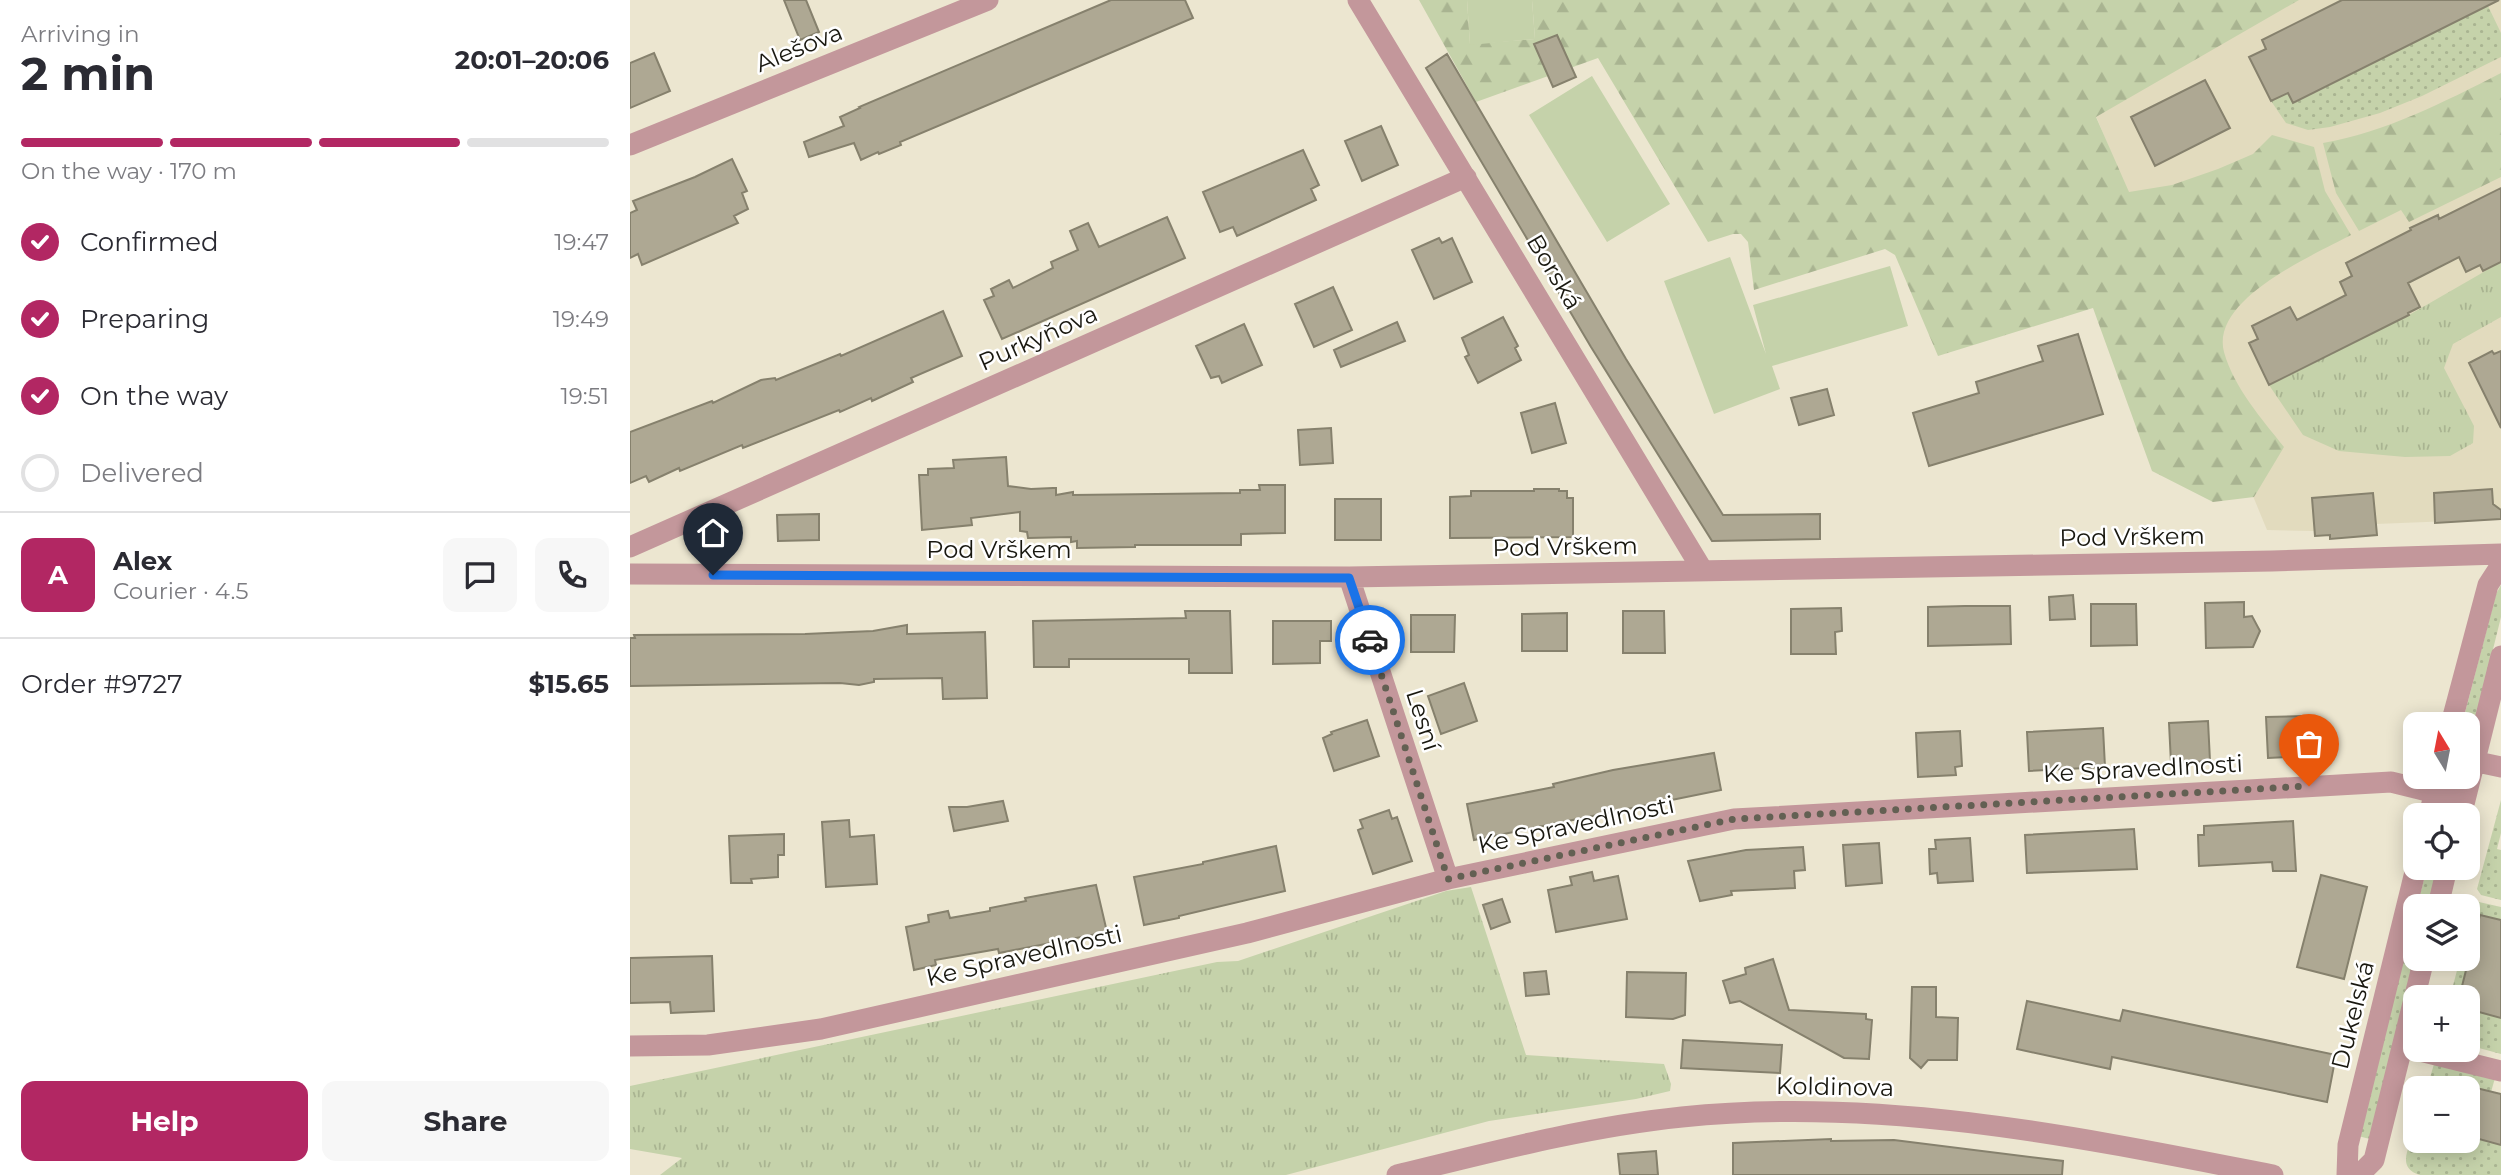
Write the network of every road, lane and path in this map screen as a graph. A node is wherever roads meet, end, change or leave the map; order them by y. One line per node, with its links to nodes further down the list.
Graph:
1 (988, 0): 3 (street, Alešova)
2 (1358, 0): 4 (street, Borská)
3 (630, 145)
4 (1466, 177): 5 (street, Purkyňova); 8 (street, Borská)
5 (630, 548)
6 (2501, 554): 8 (street, Pod Vrškem)
7 (2501, 565): 12 (street)
8 (1703, 571): 10 (street, Pod Vrškem)
9 (630, 574): 10 (street, Pod Vrškem)
10 (1349, 578): 19 (street, Lesní)
11 (2501, 656): 13 (street)
12 (2454, 712)
13 (2480, 732)
14 (2480, 763): 15 (street)
15 (2501, 767)
16 (2403, 783): 19 (street, Ke Spravedlnosti)
17 (2441, 789): 18 (street, Ke Spravedlnosti)
18 (2457, 803)
19 (1448, 879): 21 (street, Ke Spravedlnosti)
20 (2413, 880): 28 (street, Dukelská)
21 (630, 1046)
22 (2407, 1062): 29 (street)
23 (2464, 1062): 24 (street)
24 (2501, 1071)
25 (1463, 1167): 26 (street, Koldinova); 27 (street, Koldinova)
26 (1397, 1175)
27 (2273, 1175)
28 (2347, 1175)
29 (2359, 1175)

